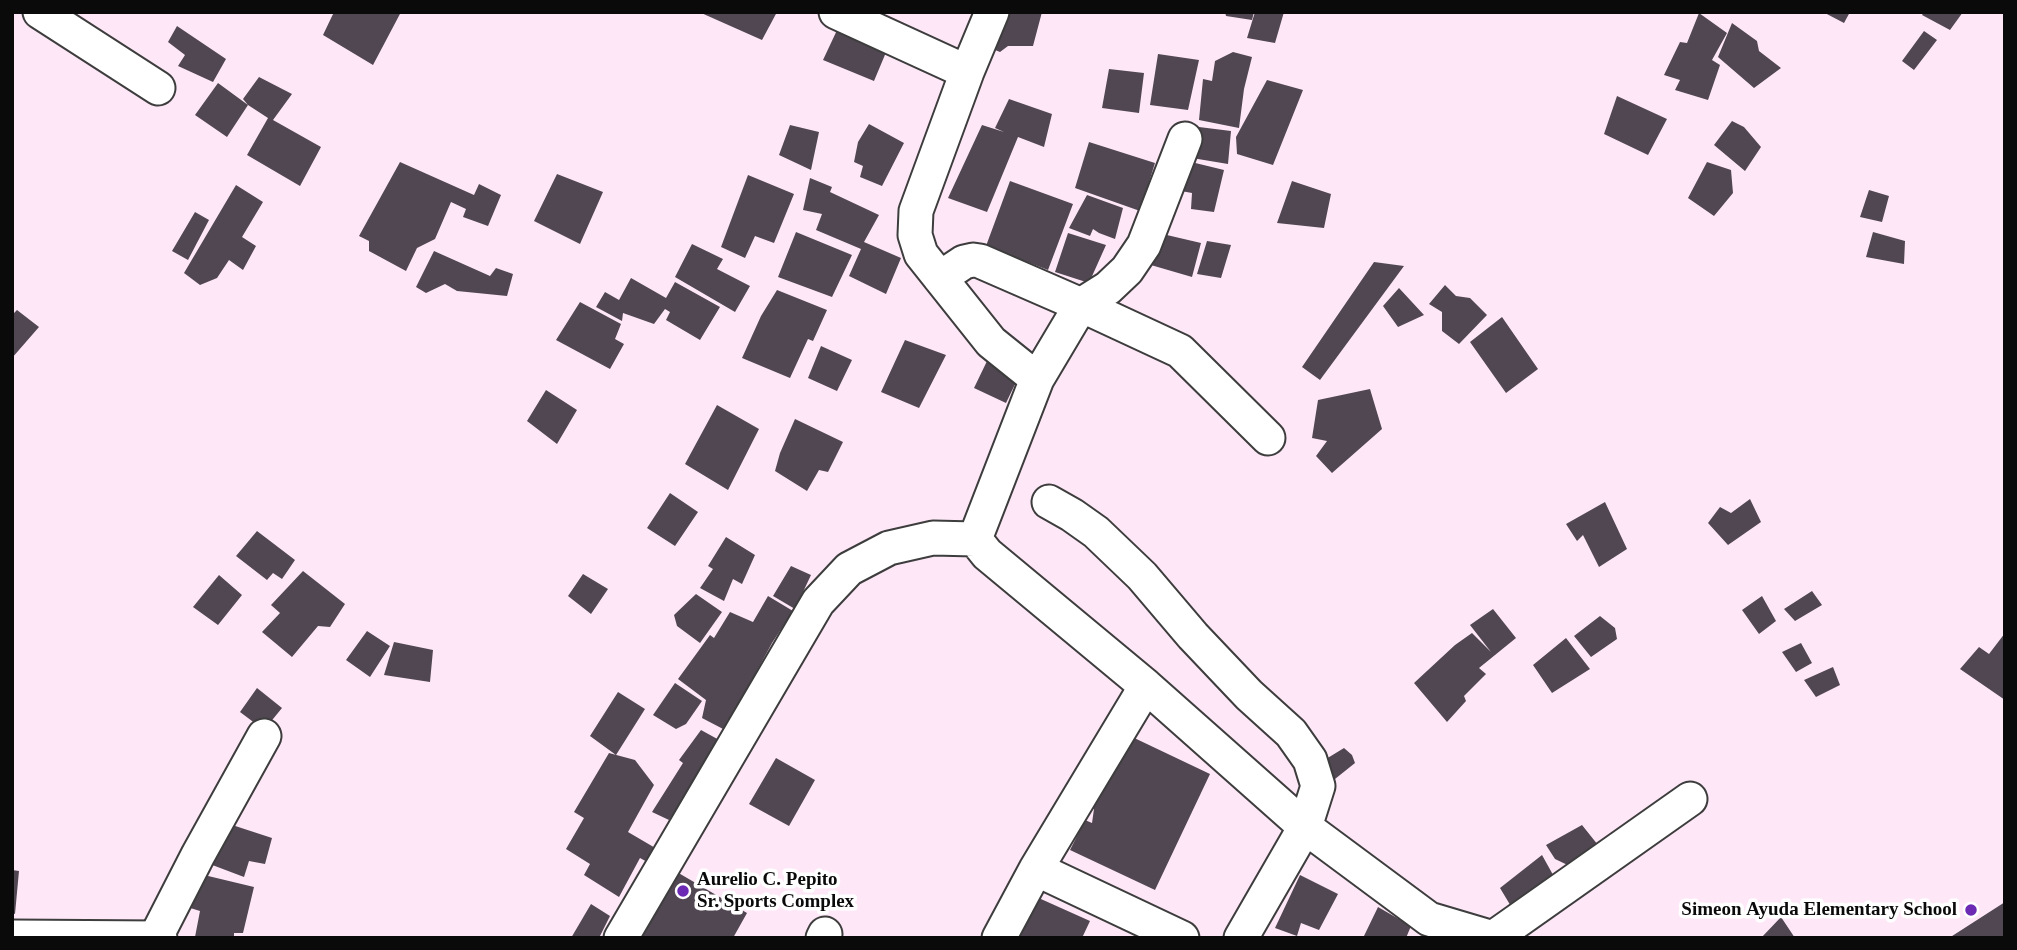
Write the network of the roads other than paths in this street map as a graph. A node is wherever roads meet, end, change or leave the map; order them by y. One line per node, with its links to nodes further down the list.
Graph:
1 (40, 12): 5 (street)
2 (836, 12): 4 (street)
3 (992, 12): 4 (street)
4 (967, 72): 7 (street)
5 (158, 88)
6 (1185, 139): 8 (street)
7 (940, 278): 8 (street); 9 (street)
8 (1081, 305): 9 (street); 10 (street)
9 (1037, 379): 12 (street)
10 (1268, 438)
11 (1049, 502): 16 (street)
12 (975, 539): 13 (street); 21 (street)
13 (1146, 686): 16 (street); 17 (street)
14 (264, 736): 20 (street)
15 (1690, 799): 18 (street)
16 (1305, 827): 18 (street); 24 (street)
17 (1036, 869): 22 (street); 23 (street)
18 (1424, 928)
19 (12, 937): 20 (street)
20 (158, 937)
21 (621, 938)
22 (999, 938)
23 (1182, 938)
24 (1241, 938)

